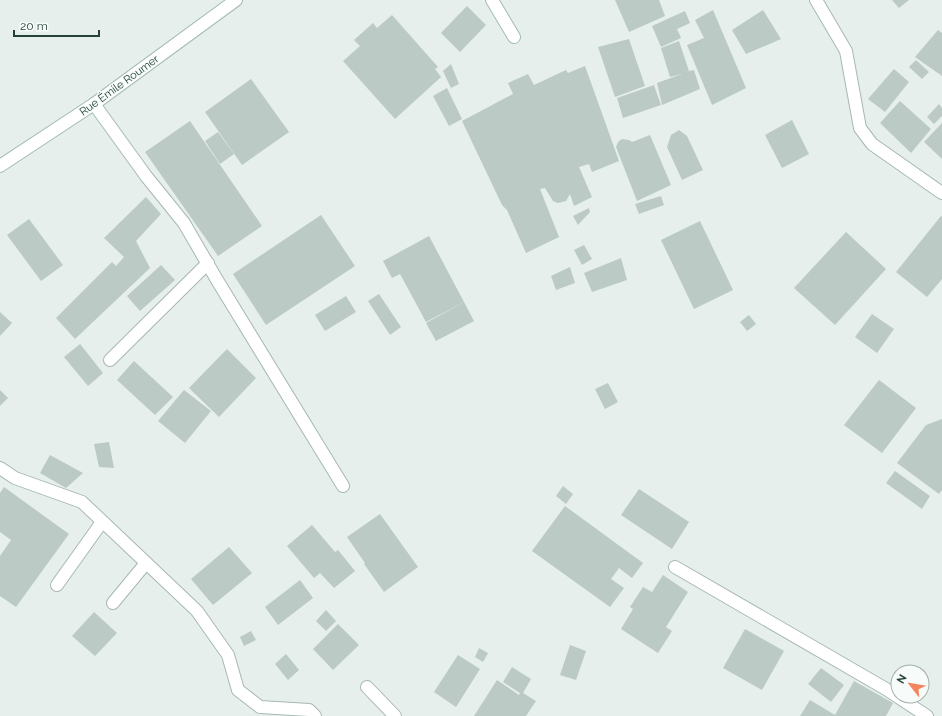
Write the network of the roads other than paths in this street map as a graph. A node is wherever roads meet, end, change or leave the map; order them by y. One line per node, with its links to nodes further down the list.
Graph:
1 (236, 0): 5 (street, Rue Émile Roumer)
2 (492, 0): 4 (street)
3 (816, 0): 7 (street)
4 (514, 37)
5 (94, 104): 6 (street, Rue Émile Roumer); 8 (street)
6 (0, 166)
7 (942, 193)
8 (208, 263): 9 (street); 11 (street)
9 (110, 360)
10 (0, 468): 12 (street)
11 (343, 486)
12 (102, 522): 13 (street); 15 (street)
13 (146, 564): 16 (street); 18 (street)
14 (675, 567): 20 (street)
15 (57, 586)
16 (113, 603)
17 (366, 688): 19 (street)
18 (315, 716)
19 (395, 716)
20 (927, 716)

